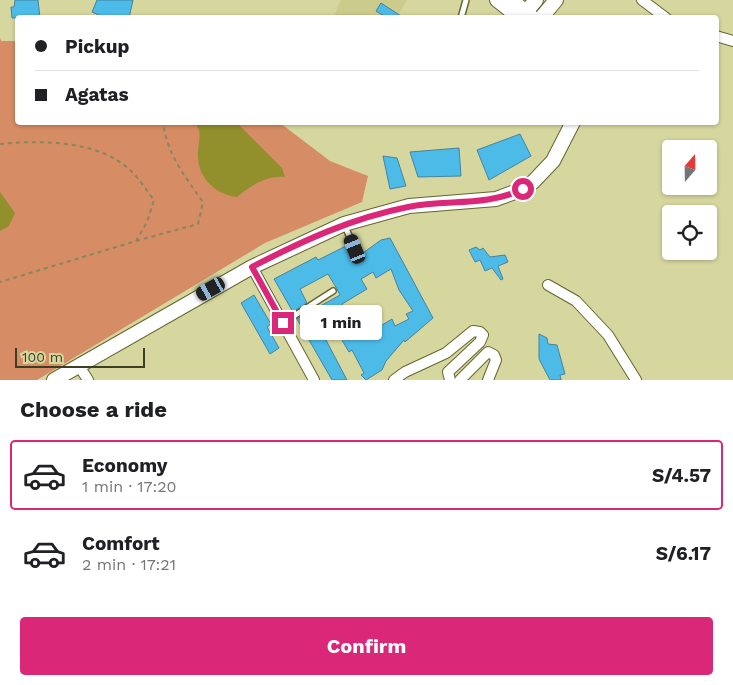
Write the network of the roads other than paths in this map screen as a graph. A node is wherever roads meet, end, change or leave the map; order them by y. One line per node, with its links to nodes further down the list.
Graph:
1 (466, 0): 7 (lane)
2 (497, 0): 8 (street)
3 (512, 0): 9 (street)
4 (536, 0): 10 (street)
5 (556, 0): 11 (street)
6 (642, 0): 12 (street)
7 (463, 15)
8 (523, 15)
9 (524, 15)
10 (526, 15)
11 (543, 15)
12 (662, 15)
13 (719, 37): 14 (street)
14 (733, 41)
15 (571, 125): 16 (street)
16 (344, 224): 17 (lane); 18 (street)
17 (355, 249)
18 (252, 267): 21 (street); 22 (street)
19 (548, 285): 30 (street)
20 (333, 291): 21 (lane)
21 (283, 323): 25 (street)
22 (79, 366): 23 (street); 24 (street)
23 (54, 380)
24 (88, 380)
25 (314, 380)
26 (394, 380): 27 (street)
27 (450, 380)
28 (460, 380): 29 (street)
29 (488, 380)
30 (636, 380)

